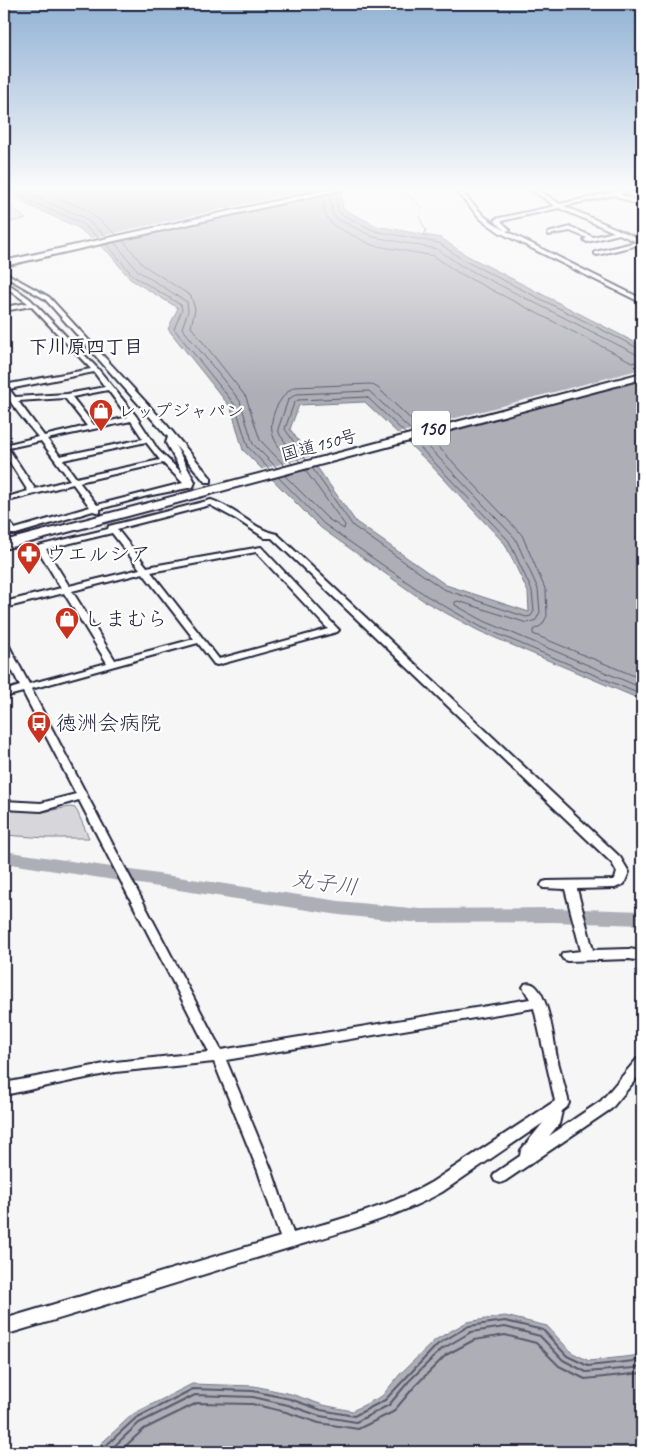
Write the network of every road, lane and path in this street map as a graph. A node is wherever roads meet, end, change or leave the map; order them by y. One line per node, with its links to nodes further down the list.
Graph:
1 (25, 257): 4 (highway)
2 (26, 257): 4 (highway)
3 (554, 257): 7 (street)
4 (7, 261)
5 (4, 274): 20 (street)
6 (4, 283): 8 (street)
7 (642, 301)
8 (32, 304): 9 (street); 10 (street)
9 (4, 309)
10 (96, 370): 13 (street); 14 (street)
11 (642, 372): 27 (highway, 国道150号 / 150)
12 (642, 376): 27 (highway, 国道150号 / 150)
13 (4, 388): 16 (street)
14 (110, 388): 15 (street); 17 (street)
15 (67, 396): 16 (street); 18 (street)
16 (12, 399): 19 (street)
17 (134, 418): 18 (street); 21 (street)
18 (92, 427): 19 (street)
19 (41, 437): 22 (street); 23 (street)
20 (172, 437): 26 (street); 27 (street)
21 (147, 440): 23 (street); 24 (street)
22 (4, 448): 28 (street)
23 (57, 459): 25 (street)
24 (164, 460): 25 (street); 26 (street)
25 (74, 481): 28 (street); 30 (street)
26 (189, 484): 30 (street)
27 (217, 484): 33 (highway, 国道150号 / 150); 34 (highway, 国道150号 / 150)
28 (33, 492): 29 (street)
29 (4, 500)
30 (96, 510): 31 (street)
31 (4, 521)
32 (111, 528): 35 (street); 36 (street); 46 (street)
33 (4, 540)
34 (4, 546)
35 (146, 570): 36 (street); 38 (street); 38 (street)
36 (67, 589): 37 (street); 40 (street)
37 (4, 605)
38 (199, 640): 40 (street)
39 (4, 646): 41 (street)
40 (112, 664): 41 (street)
41 (25, 688): 42 (street); 43 (street)
42 (4, 694)
43 (82, 796): 44 (street); 52 (street)
44 (4, 805)
45 (547, 885): 46 (street)
46 (572, 889): 47 (street)
47 (587, 950): 48 (street); 49 (street)
48 (567, 956)
49 (642, 956)
50 (528, 987): 51 (street)
51 (539, 1002): 52 (street); 55 (street)
52 (218, 1056): 54 (street); 56 (street)
53 (642, 1064): 55 (street)
54 (4, 1089)
55 (555, 1108): 56 (street)
56 (290, 1242): 57 (street)
57 (4, 1327)

